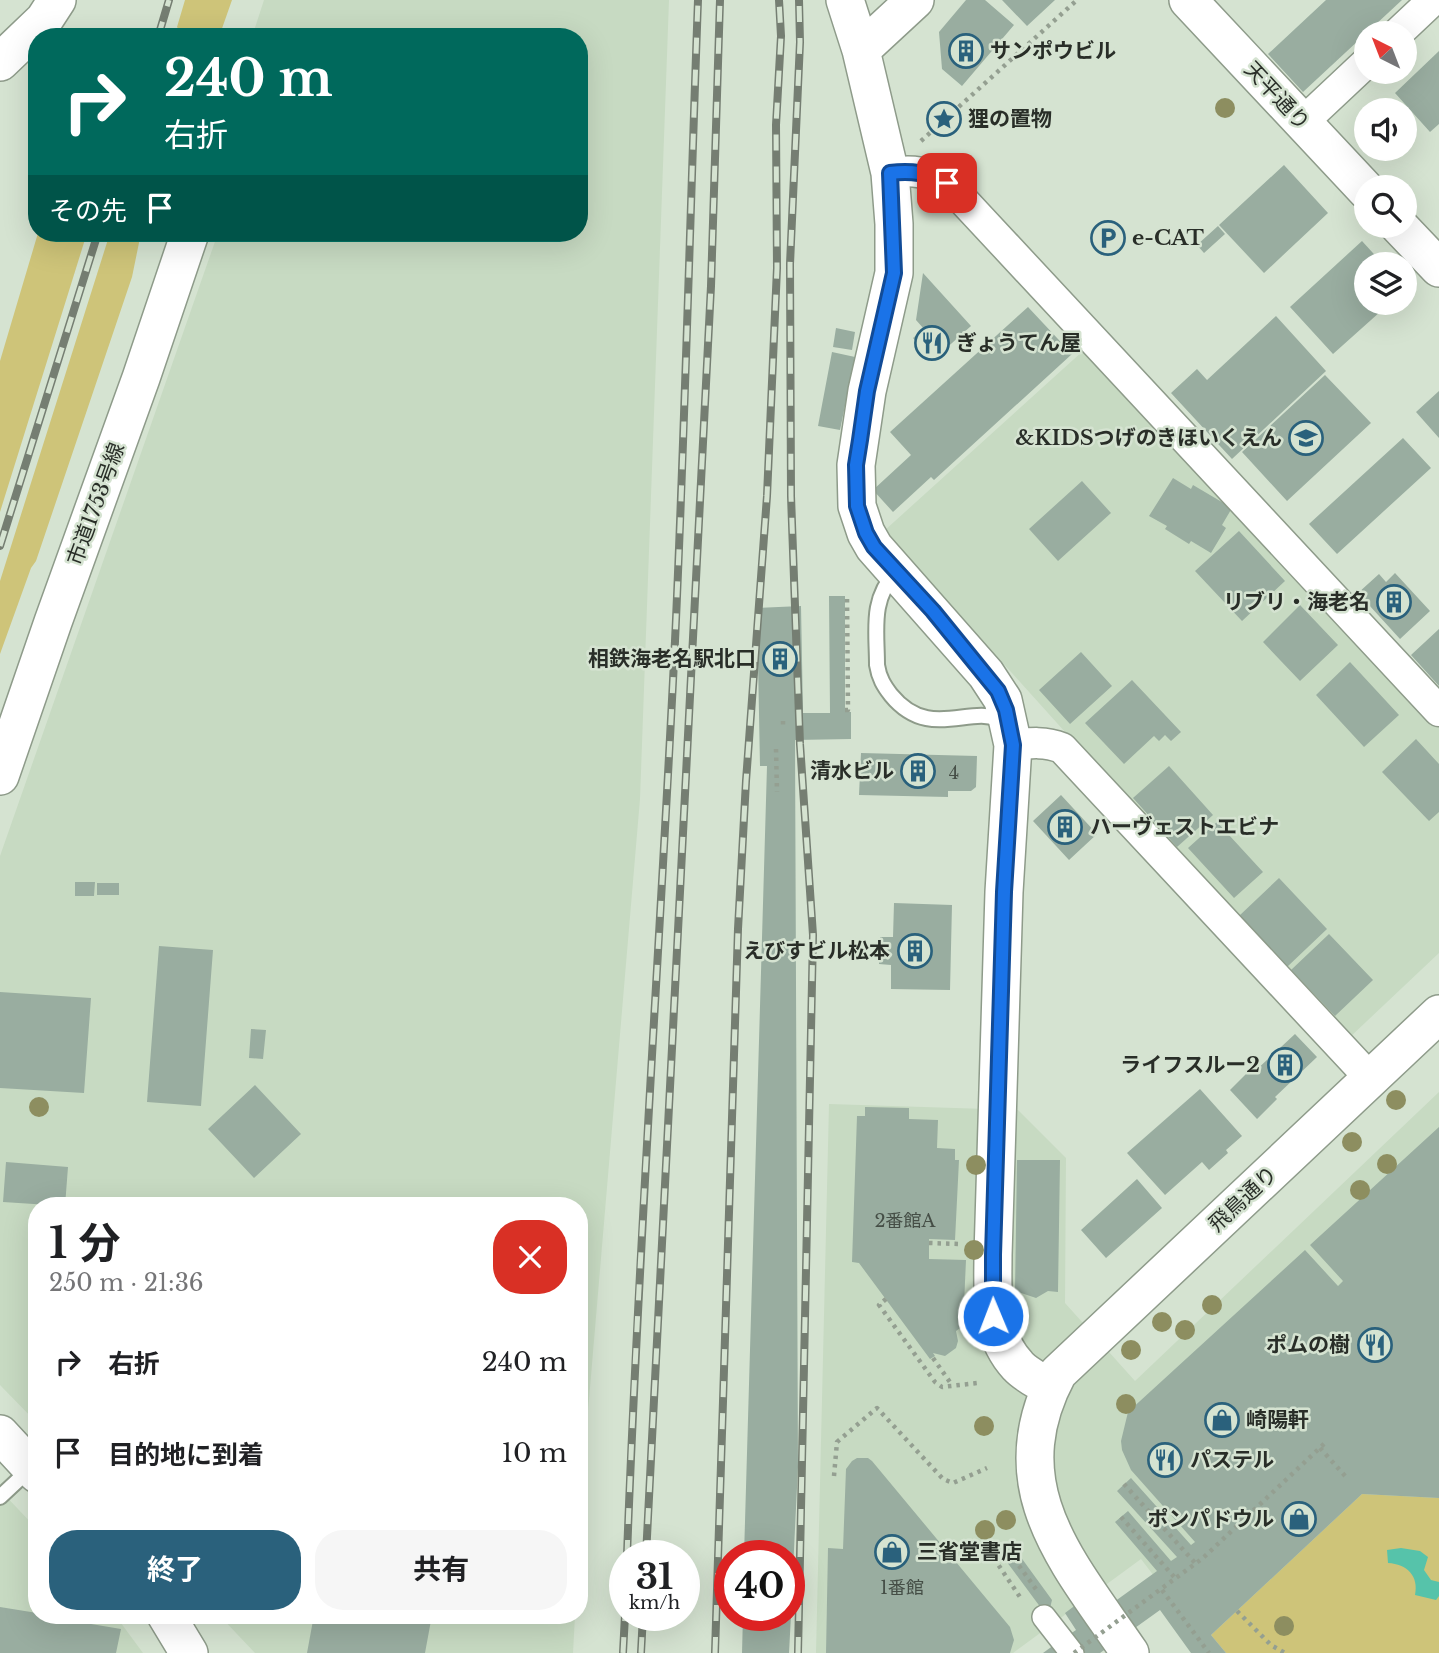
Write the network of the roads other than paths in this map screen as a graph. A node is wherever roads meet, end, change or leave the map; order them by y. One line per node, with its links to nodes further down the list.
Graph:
1 (845, 0): 9 (street)
2 (915, 0): 9 (street)
3 (1188, 0): 12 (street, 天平通り)
4 (1433, 0): 6 (street)
5 (47, 14): 7 (street)
6 (1411, 21)
7 (33, 28)
8 (28, 33): 10 (street)
9 (862, 50): 13 (street)
10 (0, 62)
11 (1354, 74): 12 (street)
12 (1302, 122): 14 (street, 天平通り)
13 (890, 173): 18 (street); 19 (street)
14 (1354, 177)
15 (1410, 238): 17 (street)
16 (187, 242): 21 (street, 市道1753号線)
17 (1439, 268)
18 (896, 572): 20 (street); 20 (lane)
19 (1439, 711)
20 (1012, 737): 23 (street); 24 (street)
21 (0, 776)
22 (1439, 1014): 23 (street, 飛鳥通り)
23 (1370, 1078): 24 (street, 飛鳥通り)
24 (1050, 1388): 32 (street)
25 (0, 1434): 26 (street)
26 (23, 1472): 27 (lane)
27 (0, 1497)
28 (1035, 1611): 31 (street)
29 (171, 1624): 30 (street)
30 (189, 1653)
31 (1073, 1653)
32 (1130, 1653)

